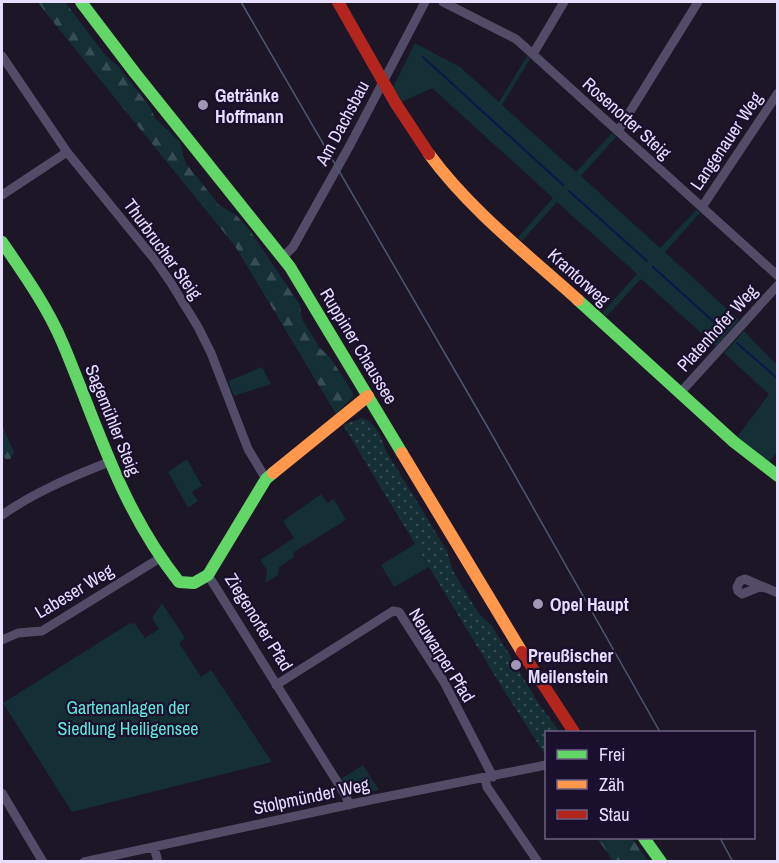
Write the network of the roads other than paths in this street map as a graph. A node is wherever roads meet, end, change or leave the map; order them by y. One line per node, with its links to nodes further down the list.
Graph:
1 (81, 2): 16 (street, Ruppiner Chaussee)
2 (338, 2): 9 (street, Krantorweg)
3 (425, 2): 9 (street, Am Dachsbau)
4 (442, 2): 7 (street, Rosenorter Steig)
5 (564, 2): 7 (street)
6 (698, 2): 11 (street)
7 (533, 54): 11 (street, Rosenorter Steig)
8 (2, 56): 12 (street, Thurbrucher Steig)
9 (382, 82): 16 (street, Am Dachsbau); 19 (street, Krantorweg)
10 (777, 93): 14 (street, Langenauer Weg)
11 (618, 131): 14 (street, Rosenorter Steig)
12 (66, 152): 13 (street); 23 (street, Thurbrucher Steig)
13 (2, 195)
14 (702, 207): 17 (street, Rosenorter Steig)
15 (2, 242): 21 (street, Sagemühler Steig)
16 (283, 257): 20 (street, Ruppiner Chaussee)
17 (777, 276)
18 (777, 285): 19 (street, Platenhofer Weg)
19 (680, 393): 22 (street, Krantorweg)
20 (368, 396): 23 (street, Ziegenorter Pfad); 31 (street, Ruppiner Chaussee)
21 (109, 462): 24 (street); 25 (street, Sagemühler Steig)
22 (777, 476)
23 (266, 479): 26 (street, Ziegenorter Pfad)
24 (2, 515)
25 (160, 558): 26 (street, Sagemühler Steig); 29 (street, Labeser Weg)
26 (208, 574): 30 (street, Ziegenorter Pfad)
27 (766, 588): 28 (street)
28 (777, 593)
29 (2, 640)
30 (276, 685): 33 (street, Neuwarper Pfad); 35 (street, Ziegenorter Pfad)
31 (573, 731)
32 (545, 765): 33 (street, Stolpmünder Weg)
33 (489, 777): 35 (street, Stolpmünder Weg); 41 (street)
34 (2, 793): 38 (street)
35 (349, 805): 37 (street, Stolpmünder Weg)
36 (645, 839): 42 (street)
37 (154, 847): 39 (street, Stolpmünder Weg); 40 (street)
38 (44, 861)
39 (84, 861)
40 (158, 861)
41 (538, 861)
42 (660, 861)

